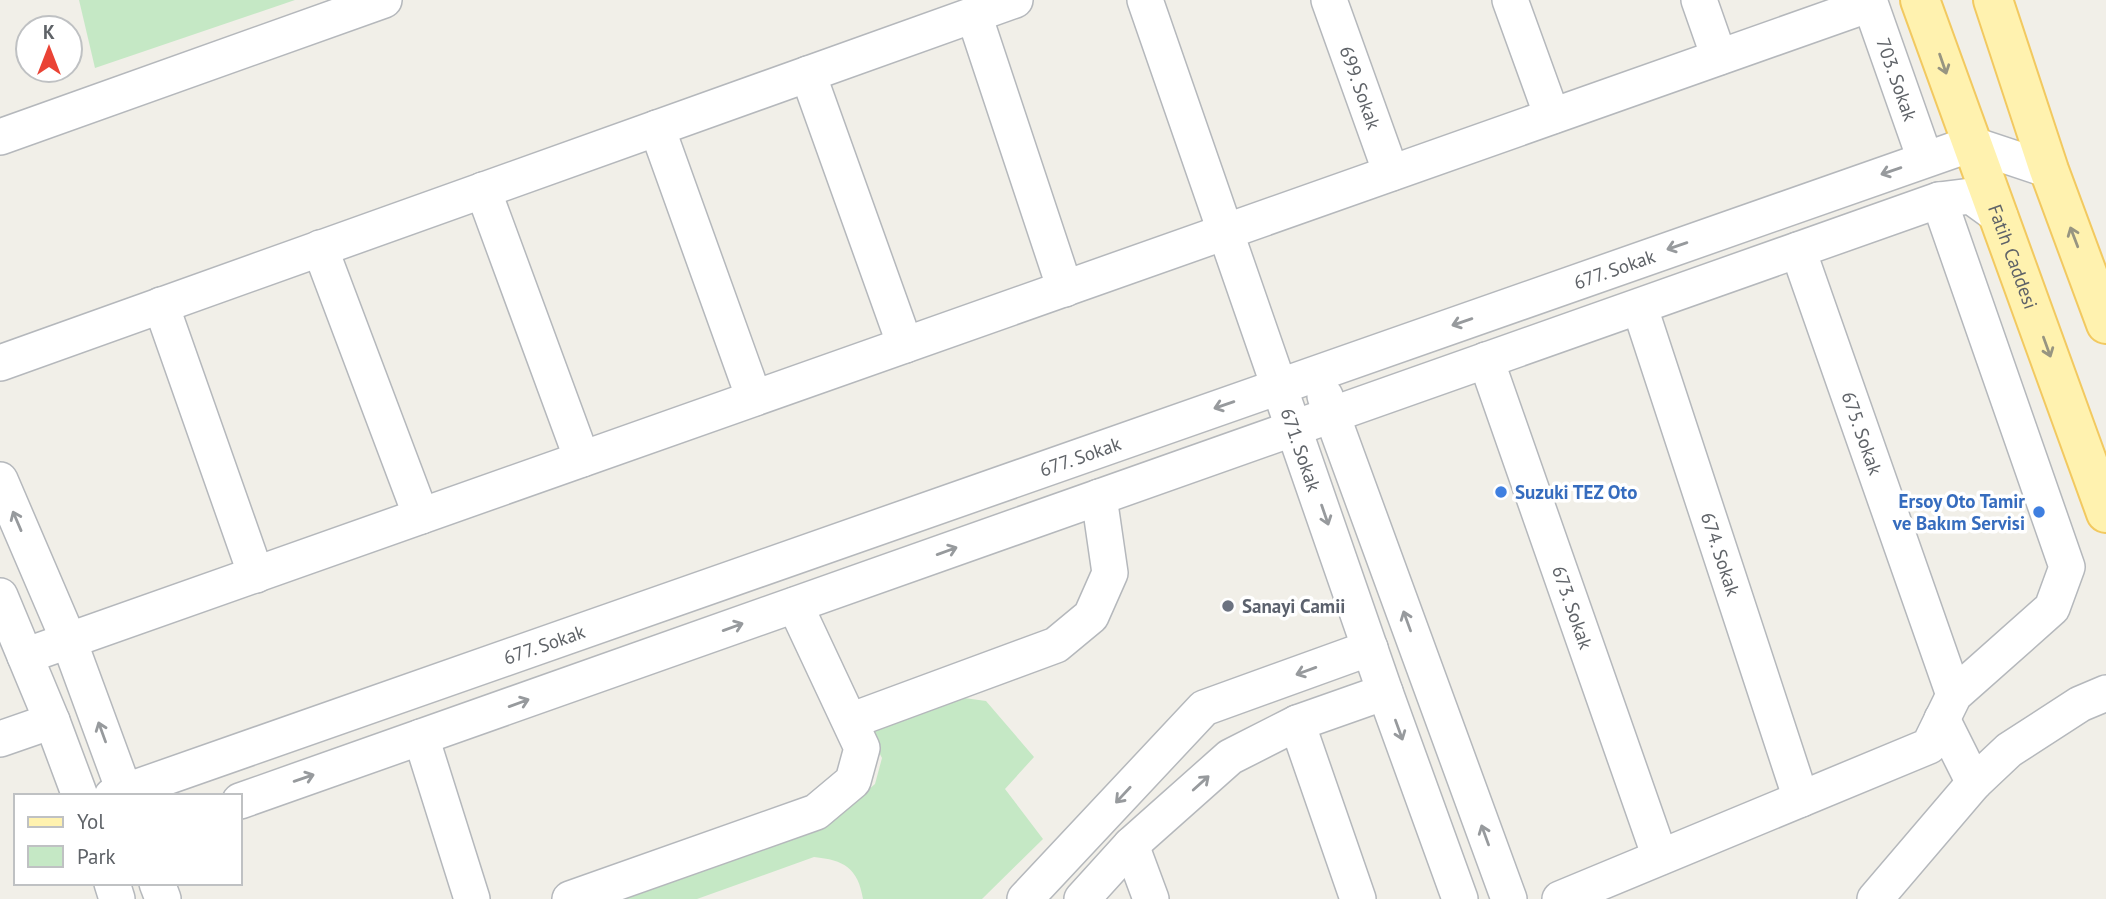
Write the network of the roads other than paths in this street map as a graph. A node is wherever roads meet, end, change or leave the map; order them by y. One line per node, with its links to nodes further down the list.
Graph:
1 (384, 0): 15 (street)
2 (1015, 0): 10 (street)
3 (1145, 0): 23 (street, 671. Sokak)
4 (1329, 0): 19 (street, 699. Sokak)
5 (1510, 0): 13 (street)
6 (1699, 0): 11 (street)
7 (1920, 0): 16 (main road, Fatih Caddesi, one-way to 16)
8 (1993, 0): 18 (main road)
9 (1870, 2): 11 (street); 17 (street, 703. Sokak)
10 (974, 15): 12 (street); 26 (street)
11 (1719, 57): 13 (street)
12 (808, 74): 14 (street); 30 (street)
13 (1552, 116): 19 (street)
14 (657, 128): 20 (street); 35 (street)
15 (0, 137)
16 (1971, 144): 17 (street, 677. Sokak); 18 (street); 22 (main road, Fatih Caddesi)
17 (1925, 159): 33 (street, 677. Sokak, one-way to 33)
18 (2049, 170): 27 (main road, one-way to 18)
19 (1391, 173): 23 (street)
20 (483, 190): 24 (street); 38 (street)
21 (1939, 200): 22 (street); 25 (street); 51 (street)
22 (2000, 217): 41 (main road, Fatih Caddesi, one-way to 41)
23 (1227, 232): 26 (street); 34 (street, 671. Sokak)
24 (320, 248): 28 (street); 42 (street)
25 (1798, 250): 29 (street); 51 (street, 675. Sokak)
26 (1065, 289): 30 (street)
27 (2102, 301)
28 (161, 305): 32 (street); 43 (street)
29 (1640, 308): 31 (street); 60 (street, 674. Sokak)
30 (905, 345): 35 (street)
31 (1486, 360): 36 (street); 63 (street, 673. Sokak)
32 (0, 363)
33 (1318, 372): 34 (street, 677. Sokak); 36 (street, 671. Sokak)
34 (1280, 386): 37 (street, 671. Sokak); 59 (street, 677. Sokak, one-way to 59)
35 (754, 398): 38 (street)
36 (1332, 416): 37 (street); 71 (street, 671. Sokak, one-way to 36)
37 (1295, 427): 40 (street); 47 (street, 671. Sokak, one-way to 47)
38 (582, 459): 42 (street)
39 (0, 480): 46 (street, one-way to 39)
40 (1099, 497): 45 (street, one-way to 40); 53 (street)
41 (2106, 513)
42 (422, 516): 43 (street)
43 (256, 575): 46 (street)
44 (0, 596): 48 (street)
45 (794, 605): 53 (street); 55 (street, one-way to 45)
46 (69, 641): 48 (street); 59 (street, one-way to 46)
47 (1370, 648): 49 (street, 671. Sokak); 66 (street, one-way to 66)
48 (25, 656): 52 (street)
49 (1385, 692): 54 (street); 70 (street, 671. Sokak, one-way to 70)
50 (2106, 693): 57 (street)
51 (1948, 707): 57 (street, 675. Sokak); 60 (street)
52 (52, 722): 56 (street); 58 (street)
53 (850, 722): 65 (street)
54 (1297, 723): 62 (street, one-way to 54); 69 (street)
55 (421, 737): 61 (street, one-way to 55); 64 (street)
56 (0, 739)
57 (1974, 783): 73 (street)
58 (79, 794)
59 (121, 794)
60 (1801, 799): 63 (street)
61 (242, 800)
62 (1131, 845): 67 (street); 68 (street)
63 (1660, 857): 72 (street)
64 (472, 899)
65 (570, 899)
66 (1025, 899)
67 (1082, 899)
68 (1150, 899)
69 (1358, 899)
70 (1460, 899)
71 (1509, 899)
72 (1560, 899)
73 (1875, 899)

